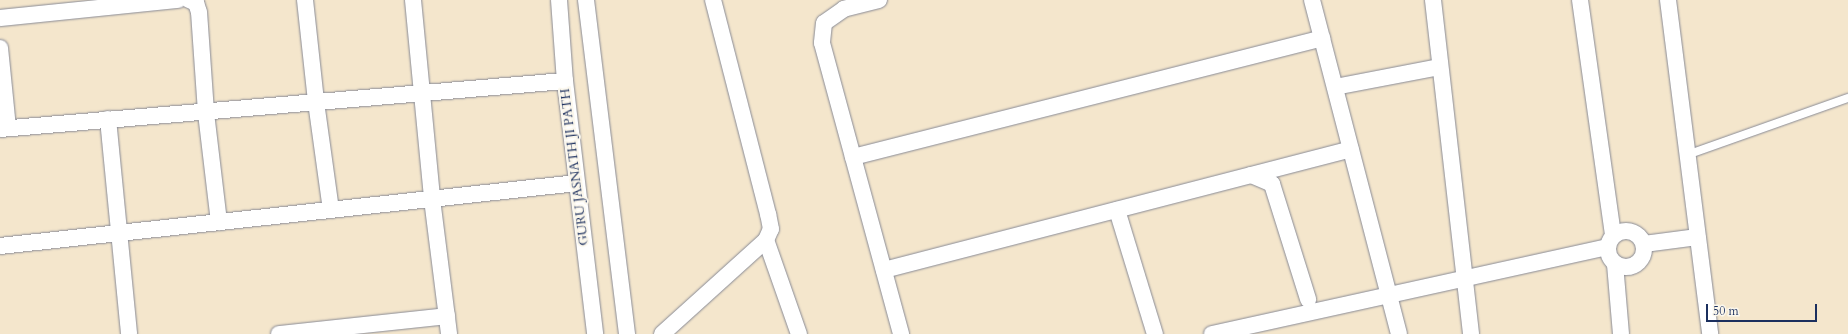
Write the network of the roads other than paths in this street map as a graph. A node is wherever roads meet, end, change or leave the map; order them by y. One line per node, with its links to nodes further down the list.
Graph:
1 (178, 0): 13 (street)
2 (189, 0): 23 (street)
3 (305, 0): 22 (street)
4 (412, 0): 20 (street)
5 (559, 0): 18 (street, GURU JASNATH JI PATH)
6 (586, 0): 52 (street)
7 (713, 0): 37 (street)
8 (879, 0): 28 (street)
9 (1312, 0): 15 (street)
10 (1433, 0): 17 (street)
11 (1580, 0): 38 (street)
12 (1668, 0): 27 (street)
13 (119, 2): 14 (street)
14 (0, 18)
15 (1322, 38): 19 (street); 28 (street)
16 (0, 48): 25 (street)
17 (1440, 67): 19 (street); 43 (street)
18 (565, 81): 20 (street); 30 (street, GURU JASNATH JI PATH)
19 (1335, 86): 26 (street)
20 (422, 93): 22 (street); 31 (street)
21 (1848, 98): 27 (lane)
22 (316, 102): 23 (street); 32 (street)
23 (206, 113): 24 (street); 34 (street)
24 (108, 119): 25 (street); 35 (street)
25 (4, 129)
26 (1351, 149): 29 (street); 44 (street)
27 (1687, 155): 36 (street)
28 (853, 157): 42 (street)
29 (1251, 175): 33 (street); 45 (street)
30 (577, 184): 31 (street); 51 (street, GURU JASNATH JI PATH)
31 (432, 199): 32 (street); 46 (street)
32 (331, 210): 34 (street)
33 (1117, 210): 42 (street); 56 (street)
34 (219, 222): 35 (street)
35 (118, 233): 40 (street); 48 (street)
36 (1698, 237): 39 (street); 61 (street)
37 (766, 240): 53 (street); 54 (street)
38 (1610, 242): 39 (street); 41 (street); 43 (street)
39 (1644, 244): 41 (street)
40 (0, 246)
41 (1615, 264): 60 (street)
42 (884, 270): 55 (street)
43 (1464, 278): 44 (street); 59 (street)
44 (1389, 295): 57 (street); 58 (street)
45 (1308, 299)
46 (447, 316): 47 (street); 50 (street)
47 (341, 331): 49 (street)
48 (129, 334)
49 (279, 334)
50 (449, 334)
51 (595, 334)
52 (627, 334)
53 (662, 334)
54 (799, 334)
55 (901, 334)
56 (1154, 334)
57 (1212, 334)
58 (1399, 334)
59 (1471, 334)
60 (1621, 334)
61 (1710, 334)

